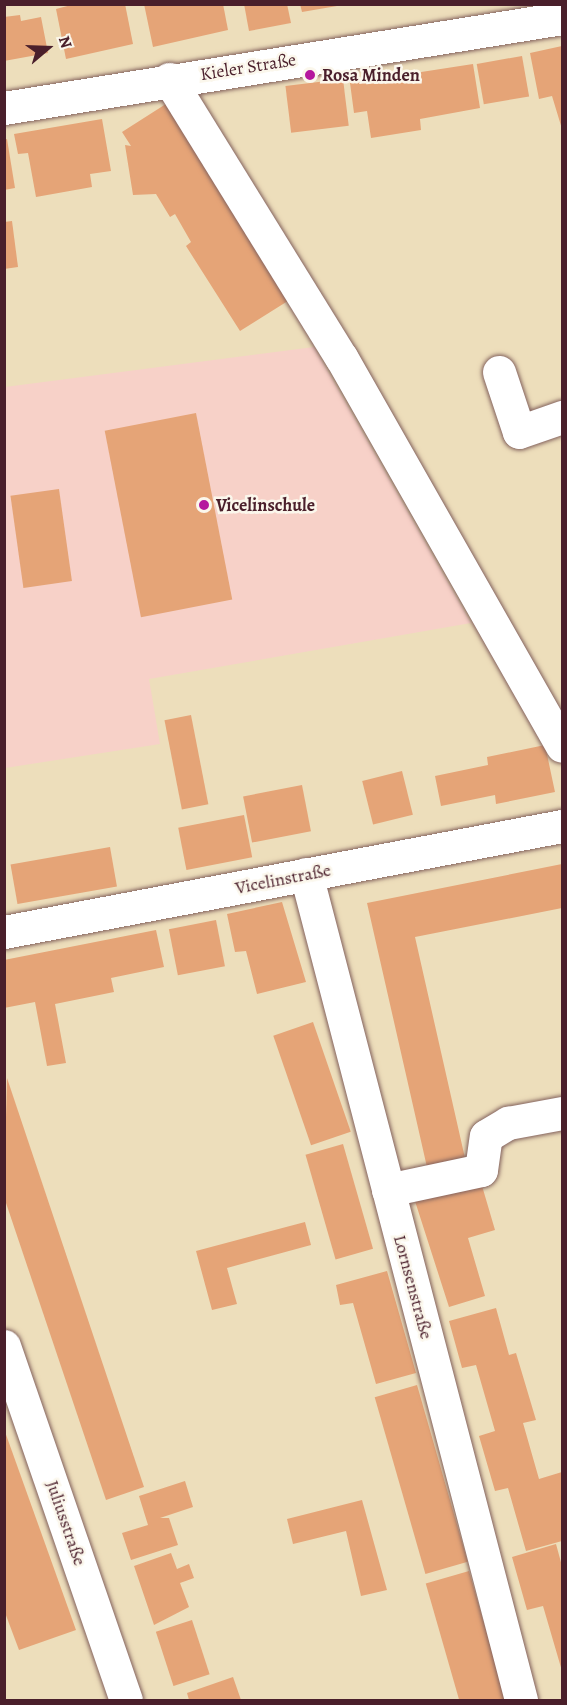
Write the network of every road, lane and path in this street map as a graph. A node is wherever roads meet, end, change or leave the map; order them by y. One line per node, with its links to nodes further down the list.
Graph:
1 (562, 18): 2 (street, Kieler Straße)
2 (169, 79): 3 (street, Kieler Straße); 6 (street)
3 (4, 108)
4 (499, 372): 5 (street)
5 (562, 417)
6 (562, 746)
7 (562, 826): 8 (street, Vicelinstraße)
8 (306, 874): 9 (street, Vicelinstraße); 11 (street, Lornsenstraße)
9 (4, 932)
10 (562, 1113): 11 (street)
11 (388, 1190): 14 (street, Lornsenstraße)
12 (4, 1346): 13 (street, Juliusstraße)
13 (126, 1701)
14 (521, 1701)

